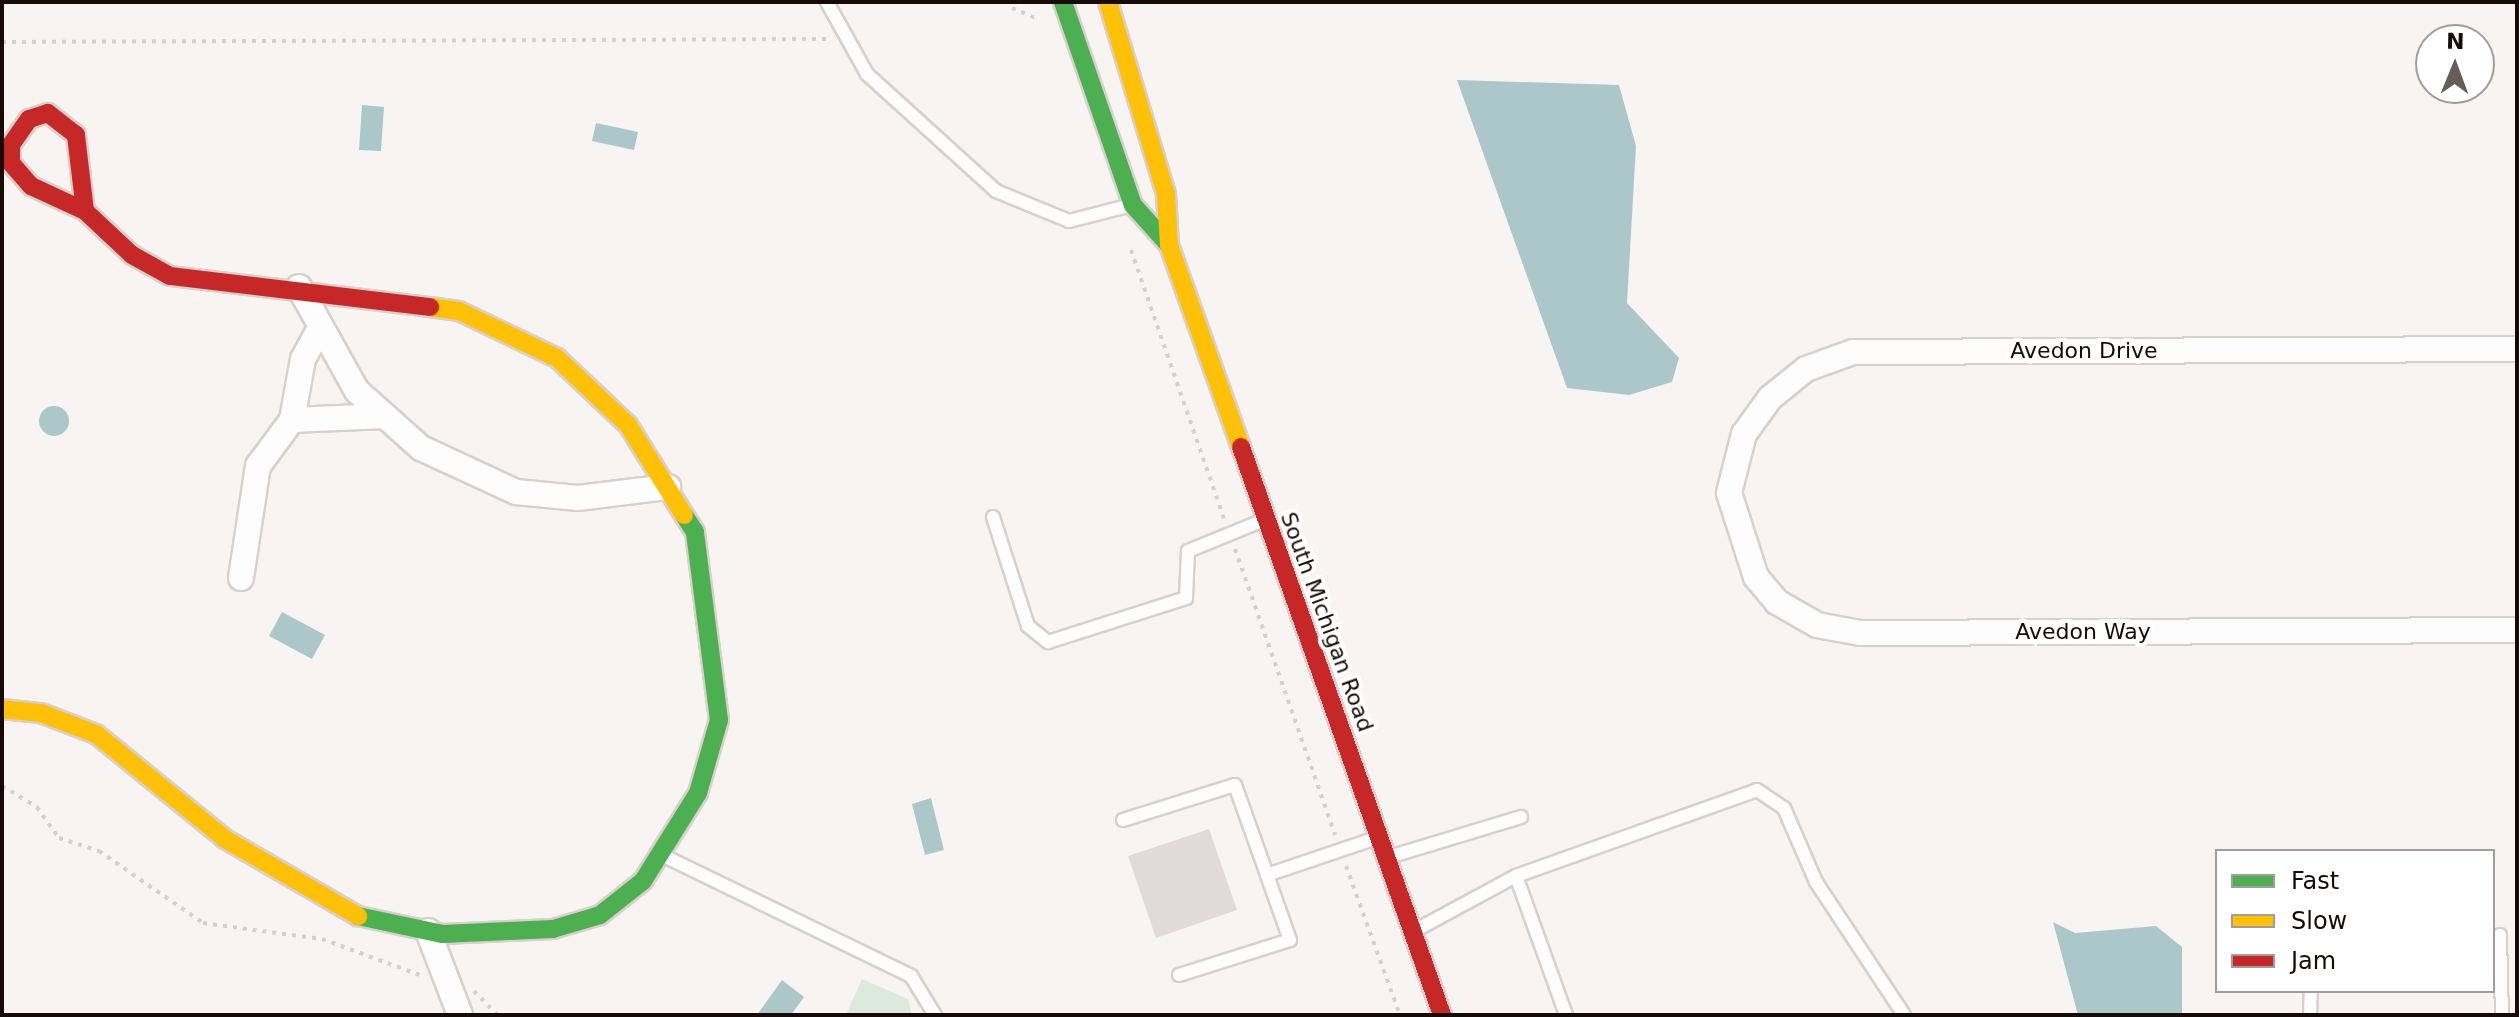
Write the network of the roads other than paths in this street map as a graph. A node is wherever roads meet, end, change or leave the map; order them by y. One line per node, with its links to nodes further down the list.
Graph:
1 (827, 2): 4 (lane)
2 (1063, 2): 4 (street, South Michigan Road)
3 (1108, 2): 6 (street, South Michigan Road)
4 (1125, 207): 6 (street, South Michigan Road)
5 (85, 211): 5 (street); 7 (street)
6 (1169, 245): 15 (street, South Michigan Road)
7 (299, 287): 8 (street); 12 (street)
8 (319, 330): 10 (street); 11 (street)
9 (2517, 349): 13 (street, Avedon Drive)
10 (385, 416): 11 (street); 12 (street)
11 (292, 420): 16 (street)
12 (668, 487): 22 (street)
13 (1729, 493): 17 (street, Avedon Way)
14 (993, 517): 15 (lane)
15 (1264, 520): 21 (street, South Michigan Road)
16 (241, 578)
17 (2517, 630)
18 (2, 709): 26 (street)
19 (1521, 817): 23 (lane)
20 (1123, 820): 24 (lane)
21 (1379, 837): 23 (street, South Michigan Road); 24 (lane)
22 (661, 854): 26 (street); 32 (lane)
23 (1386, 859): 27 (street, South Michigan Road)
24 (1267, 875): 29 (lane)
25 (1516, 876): 27 (lane); 34 (lane); 35 (lane)
26 (428, 931): 31 (street)
27 (1413, 932): 33 (street, South Michigan Road)
28 (2500, 935): 37 (lane)
29 (1179, 975)
30 (2311, 993): 36 (lane)
31 (460, 1015)
32 (935, 1015)
33 (1442, 1015)
34 (1566, 1015)
35 (1904, 1015)
36 (2310, 1015)
37 (2502, 1015)

